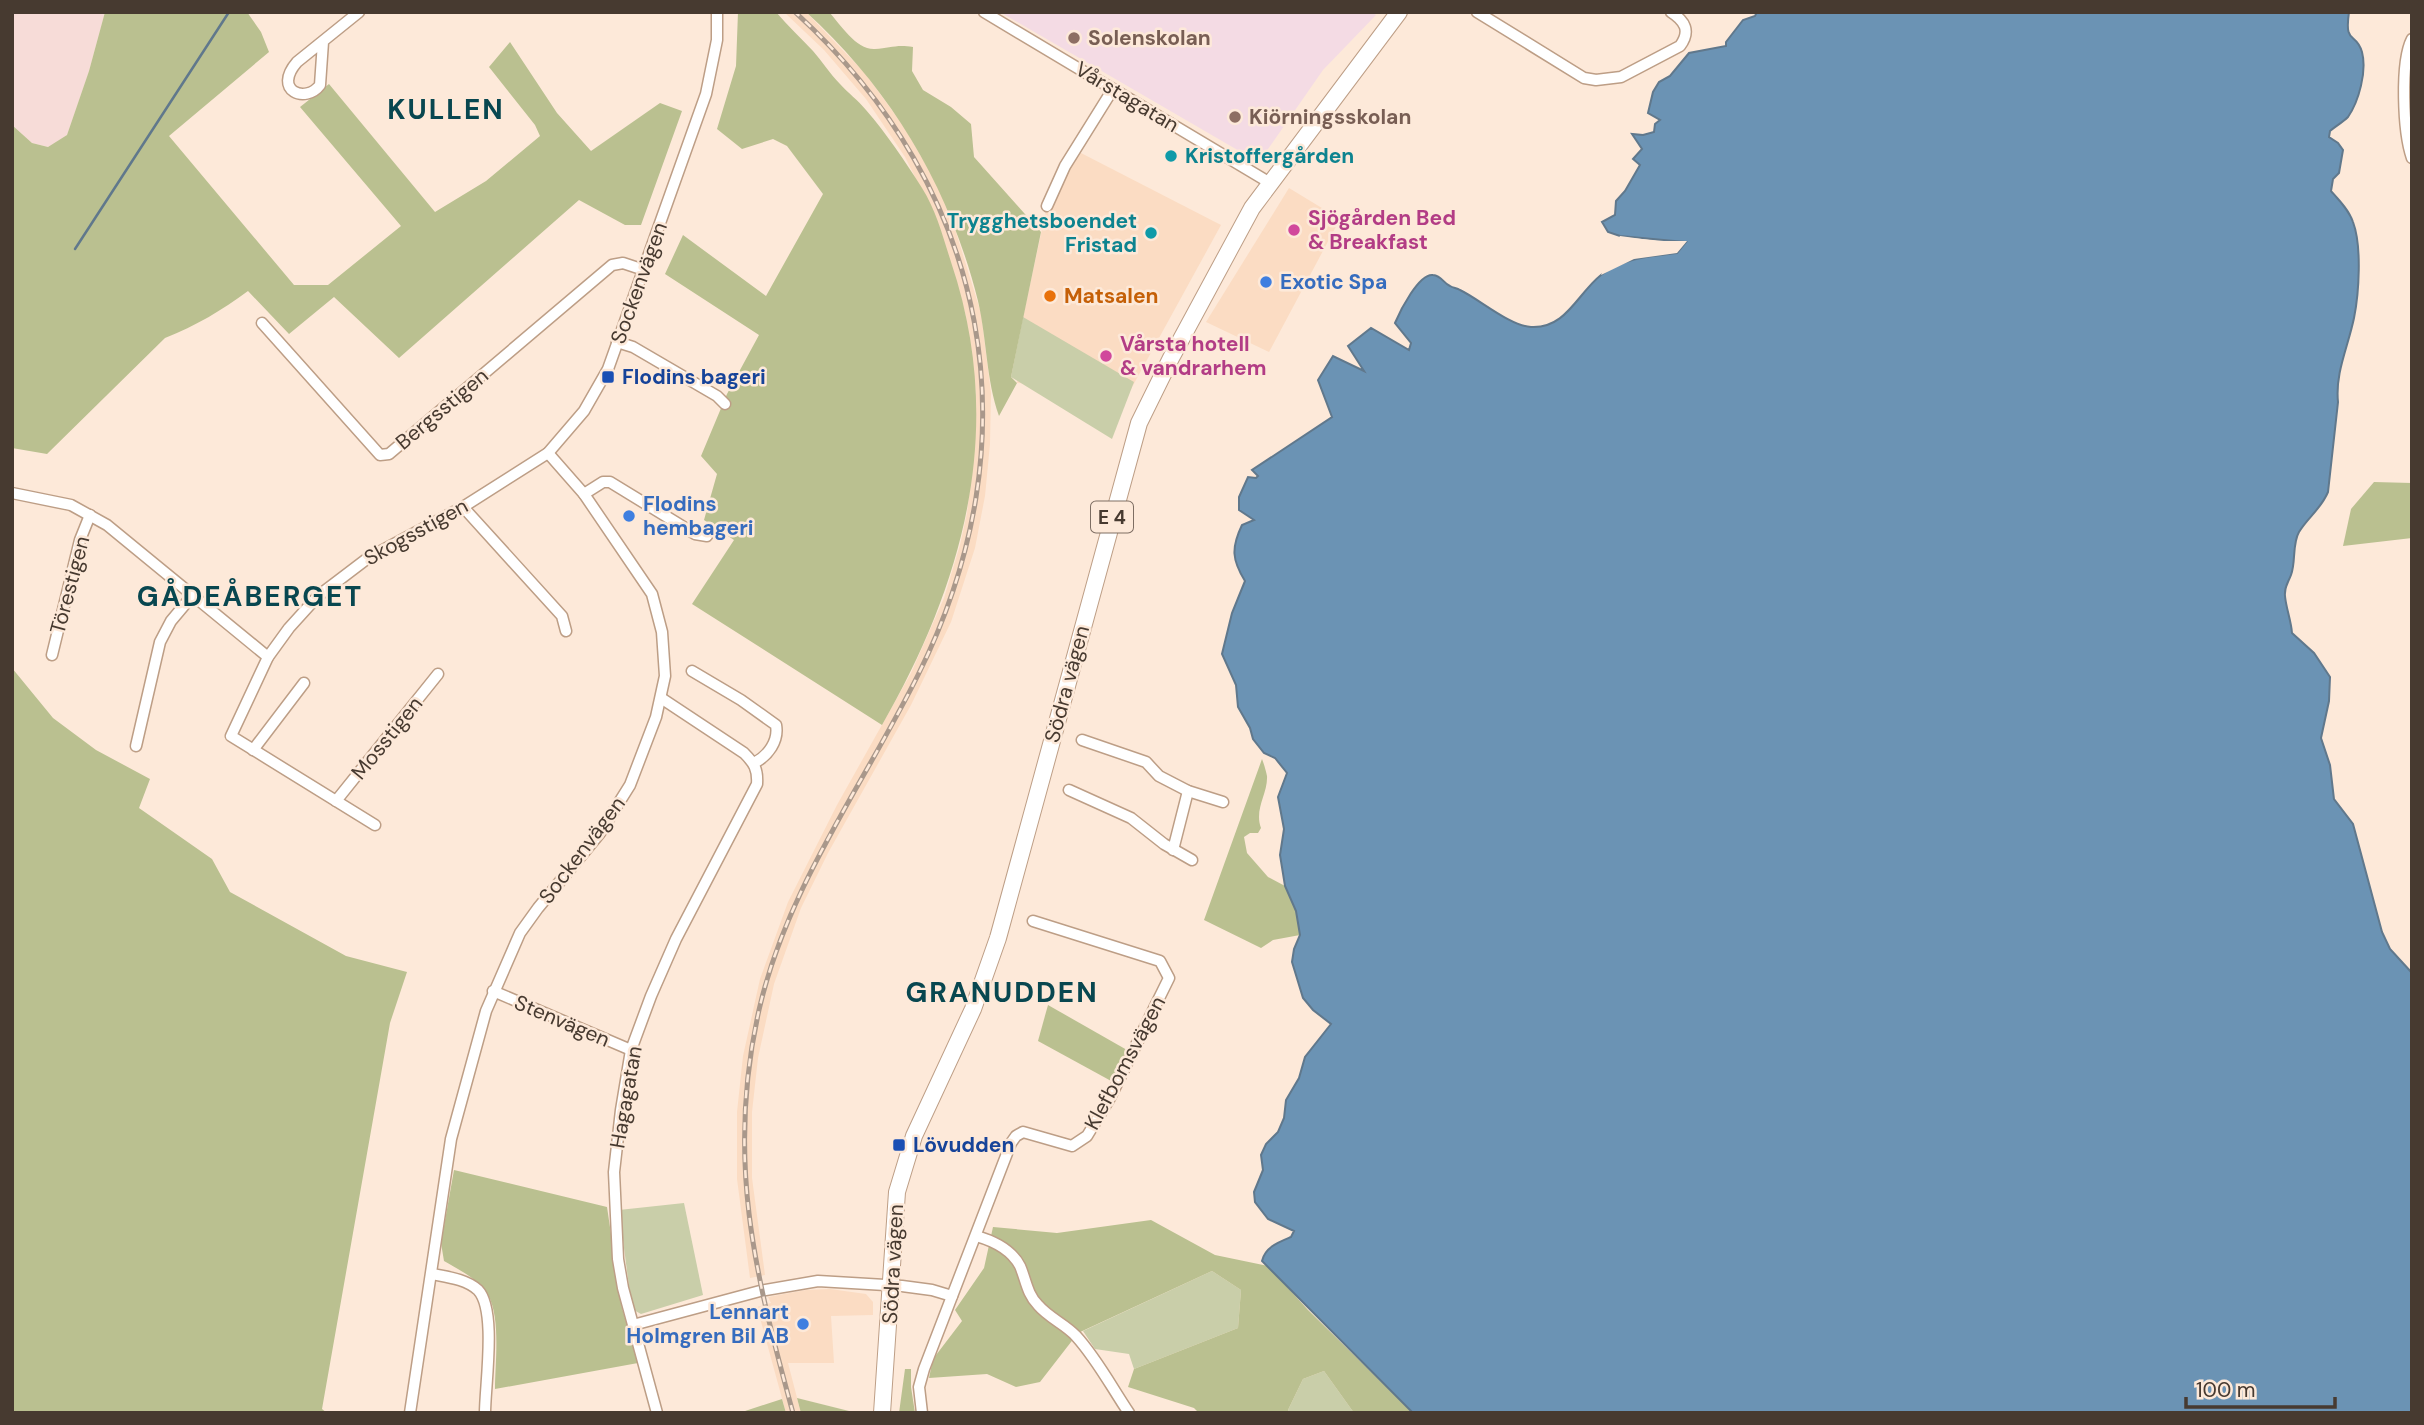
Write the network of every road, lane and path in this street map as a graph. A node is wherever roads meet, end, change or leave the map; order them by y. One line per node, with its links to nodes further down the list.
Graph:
1 (359, 12): 8 (street)
2 (717, 12): 13 (street, Sockenvägen)
3 (984, 12): 9 (street, Vårstagatan)
4 (1399, 12): 11 (highway, Södra vägen / E 4)
5 (1476, 12): 6 (street)
6 (1671, 12)
7 (2412, 39): 10 (street)
8 (323, 42): 8 (street)
9 (1113, 89): 11 (street, Vårstagatan); 12 (street)
10 (2412, 158)
11 (1270, 183): 47 (highway, Södra vägen / E 4)
12 (1047, 206)
13 (644, 270): 14 (street, Bergsstigen); 15 (street, Sockenvägen)
14 (262, 323)
15 (617, 342): 16 (street); 17 (street, Sockenvägen)
16 (725, 404)
17 (548, 453): 19 (street, Sockenvägen); 20 (street, Skogsstigen)
18 (12, 494): 21 (street)
19 (584, 494): 22 (street); 30 (street, Sockenvägen)
20 (463, 507): 24 (street); 26 (street, Skogsstigen)
21 (90, 516): 23 (street); 25 (street, Törestigen)
22 (707, 536)
23 (192, 596): 26 (street); 32 (street)
24 (566, 631)
25 (52, 655)
26 (268, 657): 33 (street, Mosstigen)
27 (692, 671): 34 (street)
28 (438, 674): 37 (street, Mosstigen)
29 (304, 683): 33 (street)
30 (661, 698): 34 (street); 43 (street, Sockenvägen)
31 (1082, 740): 36 (street)
32 (135, 746)
33 (253, 750): 37 (street, Mosstigen)
34 (754, 763): 44 (street, Hagagatan)
35 (1069, 790): 40 (street)
36 (1188, 791): 38 (street); 40 (street)
37 (336, 801): 39 (street, Mosstigen)
38 (1223, 802)
39 (375, 825)
40 (1173, 850): 41 (street)
41 (1192, 860)
42 (1033, 921): 45 (street, Klefbomsvägen)
43 (493, 991): 44 (street, Stenvägen); 46 (street, Sockenvägen)
44 (631, 1050): 49 (street, Hagagatan)
45 (976, 1236): 48 (street, Klefbomsvägen); 55 (street)
46 (432, 1274): 50 (street, Sockenvägen); 51 (street)
47 (891, 1285): 48 (street); 49 (street); 53 (highway, Södra vägen / E 4)
48 (952, 1296): 54 (street, Klefbomsvägen)
49 (633, 1325): 52 (street, Hagagatan)
50 (410, 1413)
51 (485, 1413)
52 (657, 1413)
53 (882, 1413)
54 (922, 1413)
55 (1129, 1413)

